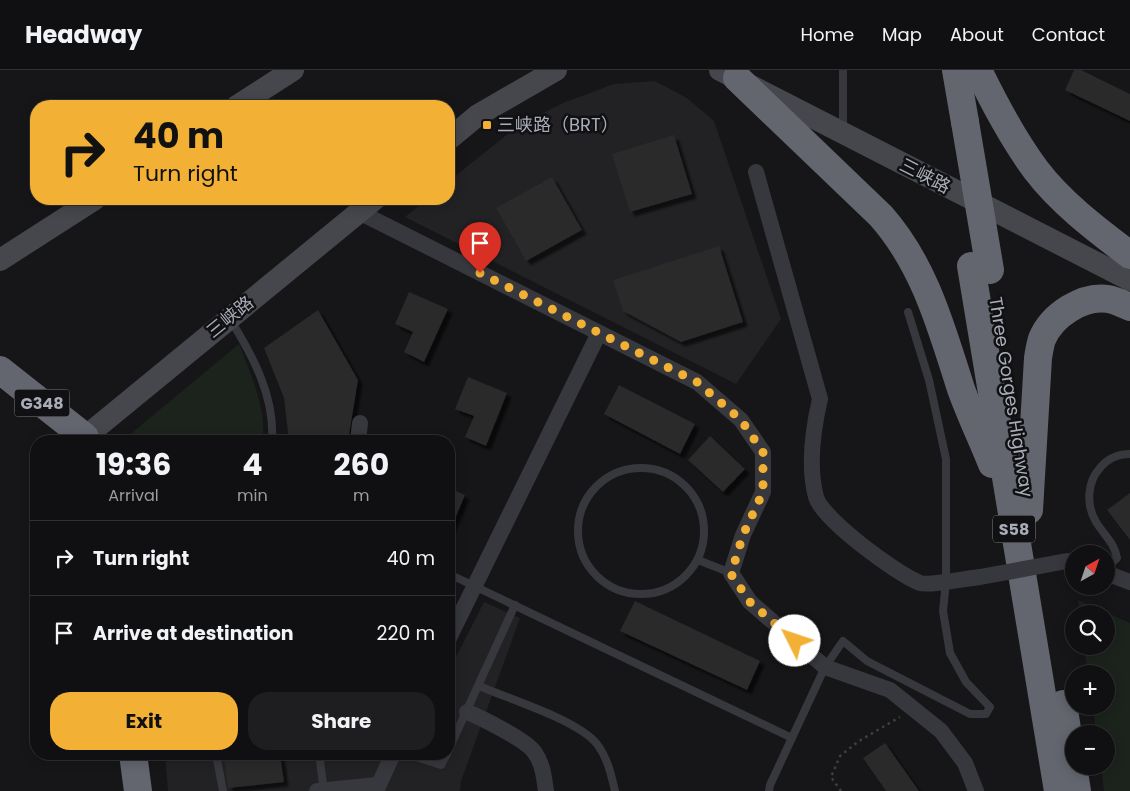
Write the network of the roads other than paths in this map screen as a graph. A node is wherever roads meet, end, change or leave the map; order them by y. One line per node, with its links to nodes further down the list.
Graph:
1 (292, 70): 8 (main road)
2 (556, 70): 10 (main road)
3 (843, 70): 11 (lane)
4 (939, 70): 9 (highway, S58)
5 (956, 70): 9 (highway, S58)
6 (978, 70): 15 (highway)
7 (729, 74): 11 (main road, 三峡路); 29 (highway)
8 (246, 100)
9 (956, 122): 29 (highway, Three Gorges Highway / S58)
10 (455, 134)
11 (843, 135): 17 (main road, 三峡路)
12 (756, 172): 38 (street)
13 (86, 205): 16 (main road)
14 (367, 205): 20 (main road, 三峡路); 21 (street)
15 (1130, 255)
16 (0, 260)
17 (1130, 280)
18 (1130, 307): 29 (highway)
19 (908, 312): 38 (lane)
20 (229, 318): 25 (main road, 三峡路); 26 (lane)
21 (599, 333): 35 (street); 40 (street)
22 (0, 370): 24 (highway, G348)
23 (360, 423): 27 (street)
24 (80, 435)
25 (90, 435)
26 (272, 435)
27 (359, 435)
28 (1130, 454): 30 (lane)
29 (1020, 509): 63 (highway, Three Gorges Highway / S58); 64 (highway, Three Gorges Highway / S58)
30 (1113, 545)
31 (1115, 548): 33 (lane)
32 (698, 560): 32 (lane); 35 (lane)
33 (1115, 560)
34 (1065, 563): 38 (street, bridge)
35 (731, 574): 43 (street)
36 (1115, 576): 39 (street)
37 (455, 577): 40 (lane)
38 (946, 581): 43 (lane)
39 (1130, 582)
40 (474, 586): 41 (lane); 42 (street)
41 (515, 605): 44 (lane); 47 (lane)
42 (455, 626)
43 (825, 667): 47 (lane); 62 (street)
44 (479, 686): 45 (lane); 60 (lane)
45 (467, 712): 46 (lane); 59 (street)
46 (455, 737)
47 (792, 738): 61 (lane)
48 (135, 760): 55 (highway)
49 (217, 760): 56 (lane)
50 (320, 760): 58 (lane)
51 (390, 760): 54 (street)
52 (426, 760): 53 (lane)
53 (444, 760)
54 (377, 788): 58 (street)
55 (138, 791)
56 (224, 791)
57 (317, 791): 58 (street)
58 (324, 791)
59 (546, 791)
60 (615, 791)
61 (769, 791)
62 (976, 791)
63 (1058, 791)
64 (1077, 791)

